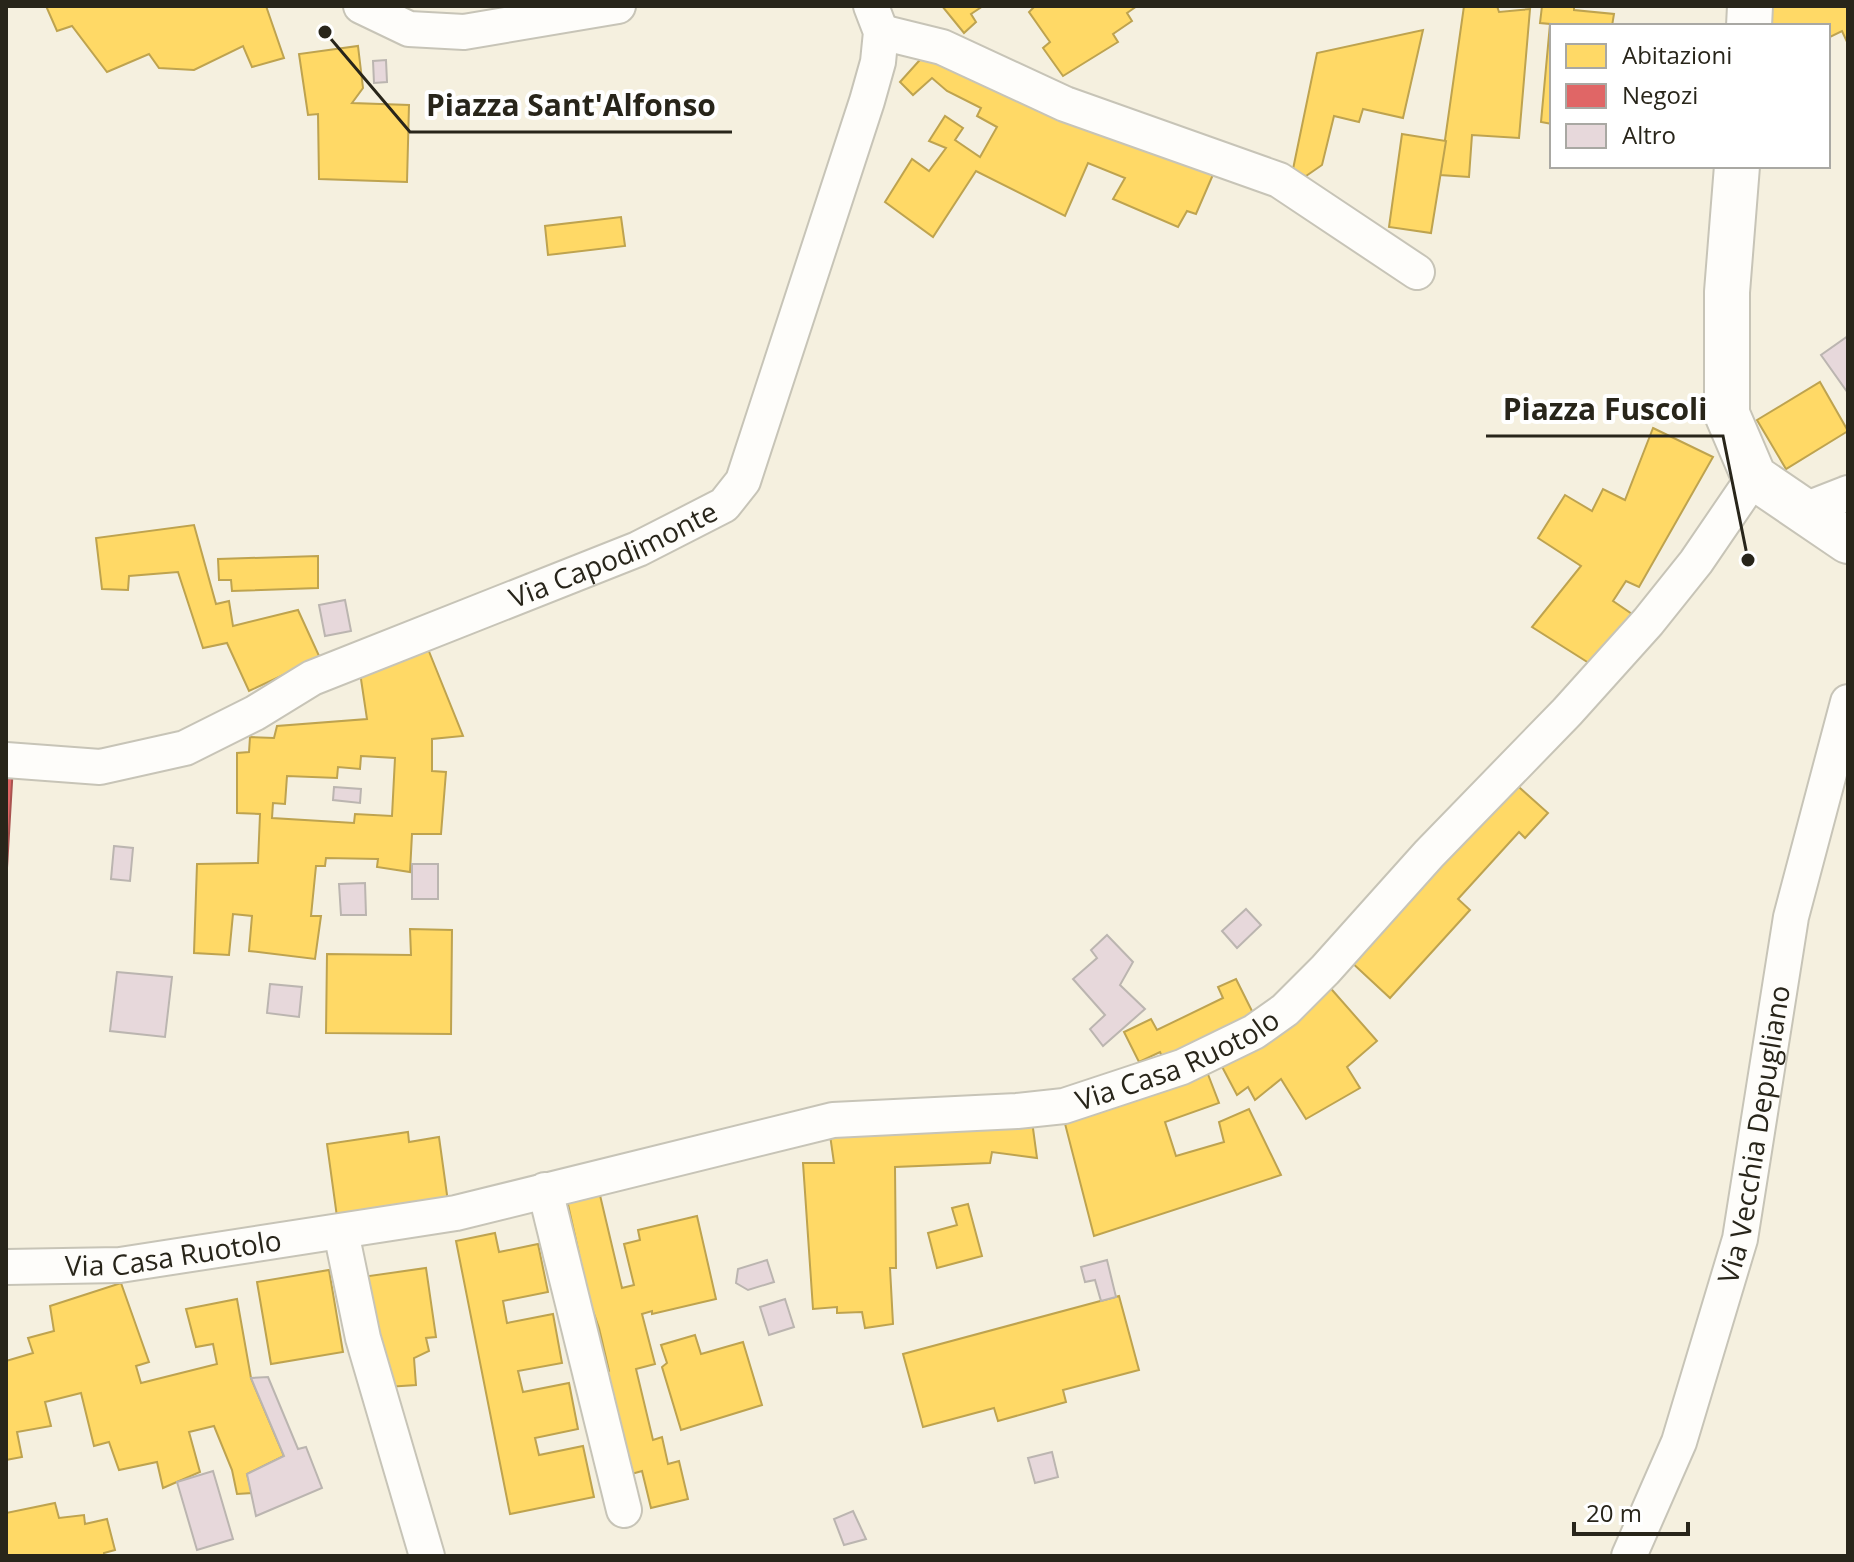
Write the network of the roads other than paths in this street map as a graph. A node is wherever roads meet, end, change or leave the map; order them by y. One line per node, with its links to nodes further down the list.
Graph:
1 (361, 6): 2 (street)
2 (618, 6)
3 (876, 19): 5 (street); 11 (street, Via Capodimonte)
4 (1737, 168): 6 (street)
5 (1417, 272)
6 (1754, 477): 8 (street); 12 (street, Via Casa Ruotolo)
7 (1848, 493): 8 (street)
8 (1802, 511): 9 (street)
9 (1848, 541)
10 (1848, 702): 17 (street, Via Vecchia Depugliano)
11 (6, 760)
12 (545, 1190): 13 (street, Via Casa Ruotolo); 15 (street)
13 (341, 1232): 14 (street, Via Casa Ruotolo); 16 (street)
14 (6, 1267)
15 (624, 1510)
16 (427, 1556)
17 (1629, 1556)

